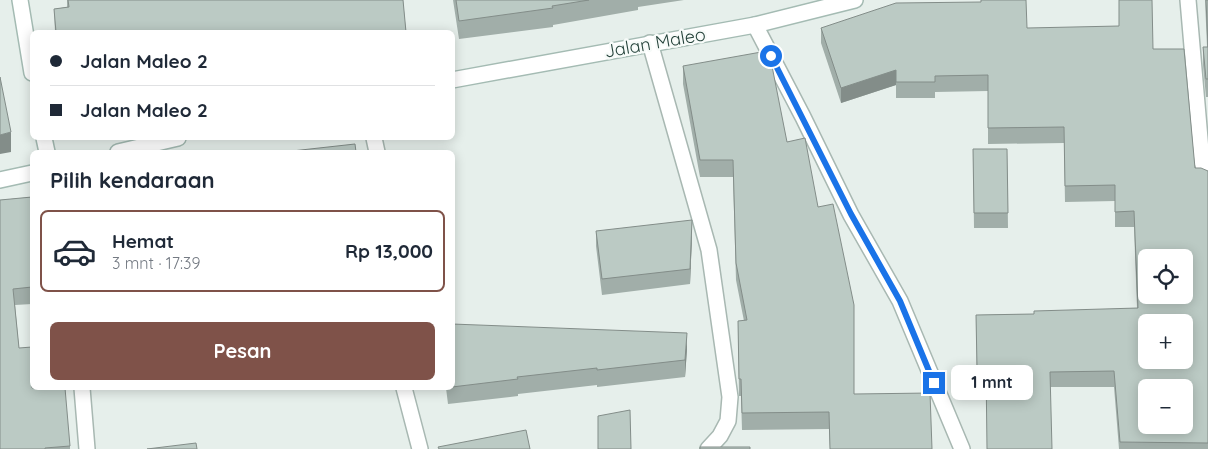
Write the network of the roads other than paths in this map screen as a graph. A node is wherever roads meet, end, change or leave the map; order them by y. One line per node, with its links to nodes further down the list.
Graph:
1 (20, 0): 6 (street)
2 (855, 0): 4 (street, Jalan Maleo)
3 (1188, 0): 11 (street)
4 (754, 25): 5 (street, Jalan Maleo); 18 (street)
5 (650, 43): 7 (street, Jalan Maleo); 17 (street)
6 (30, 61)
7 (455, 79)
8 (169, 140): 9 (street)
9 (127, 150)
10 (30, 173): 12 (street)
11 (1208, 178)
12 (0, 180)
13 (82, 390): 15 (street)
14 (405, 390): 16 (street)
15 (87, 449)
16 (420, 449)
17 (708, 449)
18 (962, 449)

